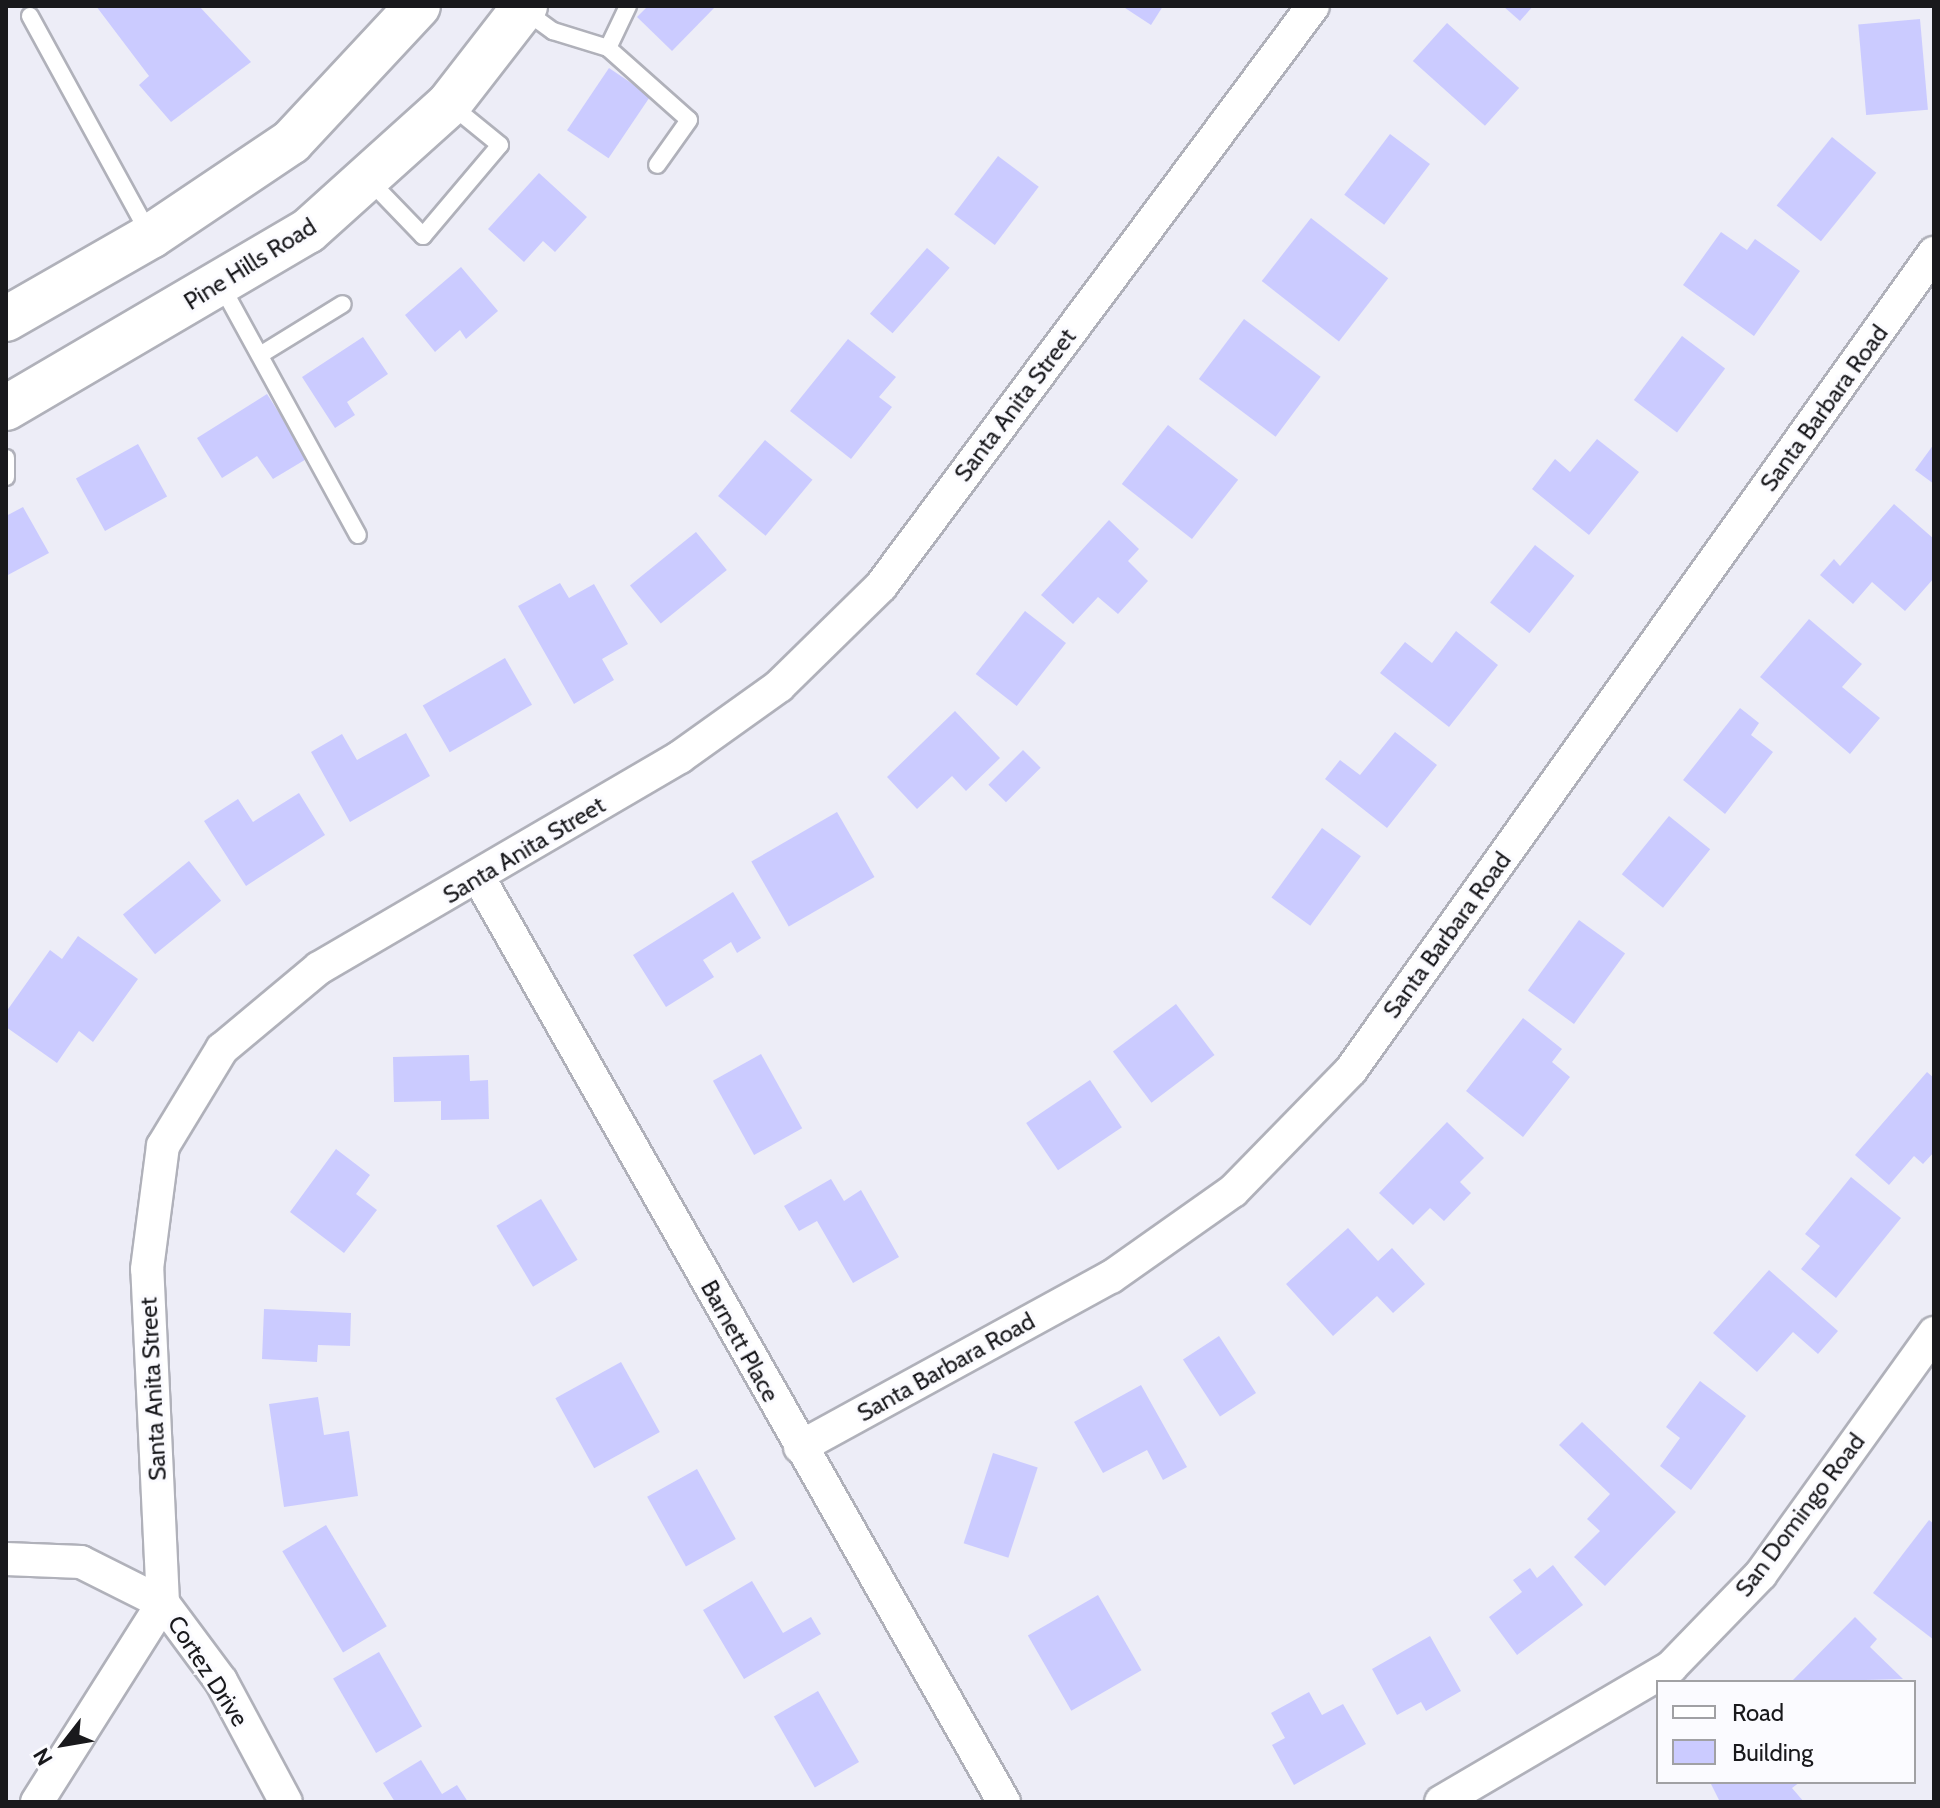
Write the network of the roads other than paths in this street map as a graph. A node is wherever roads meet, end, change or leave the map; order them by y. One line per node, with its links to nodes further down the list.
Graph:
1 (418, 6): 10 (main road)
2 (628, 6): 6 (lane)
3 (1313, 6): 20 (street, Santa Anita Street)
4 (524, 8): 6 (lane); 7 (main road, Pine Hills Road)
5 (30, 16): 10 (lane)
6 (608, 48): 8 (lane)
7 (449, 104): 9 (main road, Pine Hills Road); 9 (lane)
8 (657, 165)
9 (368, 179): 12 (main road, Pine Hills Road)
10 (151, 236): 14 (main road)
11 (1934, 253): 22 (street, Santa Barbara Road)
12 (221, 285): 15 (lane); 16 (main road, Pine Hills Road)
13 (343, 304): 15 (lane)
14 (6, 319)
15 (260, 355): 19 (lane)
16 (6, 408)
17 (6, 458): 18 (lane)
18 (6, 477)
19 (358, 535)
20 (479, 878): 22 (street, Barnett Place); 24 (street, Santa Anita Street)
21 (1934, 1333): 28 (street, San Domingo Road)
22 (800, 1447): 27 (street, Barnett Place)
23 (6, 1559): 24 (street, Cortez Drive)
24 (163, 1603): 25 (street); 26 (street, Cortez Drive)
25 (37, 1802)
26 (286, 1802)
27 (1004, 1802)
28 (1441, 1802)

